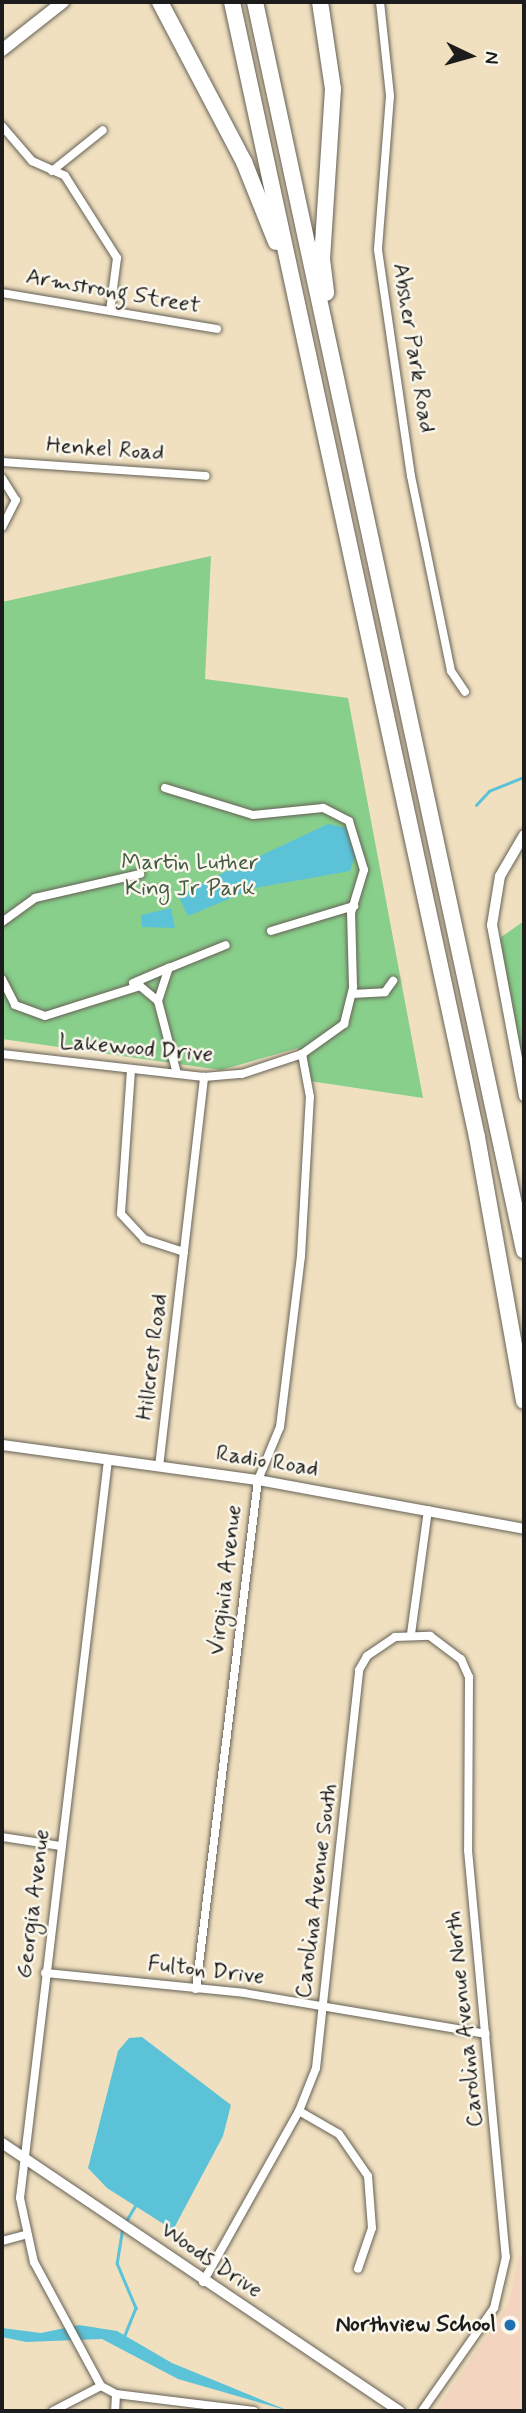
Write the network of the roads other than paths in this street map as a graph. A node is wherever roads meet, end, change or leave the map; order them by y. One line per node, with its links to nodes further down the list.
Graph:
1 (63, 2): 7 (main road)
2 (160, 2): 13 (highway)
3 (232, 2): 13 (highway)
4 (254, 2): 15 (highway)
5 (320, 2): 15 (highway)
6 (380, 2): 20 (street, Absher Park Road)
7 (2, 50)
8 (2, 126): 10 (street)
9 (103, 130): 10 (street)
10 (52, 171): 12 (street)
11 (2, 293): 12 (street, Armstrong Street)
12 (110, 311): 14 (street, Armstrong Street)
13 (300, 318): 42 (highway)
14 (218, 329)
15 (346, 427): 40 (highway)
16 (2, 462): 17 (street, Henkel Road)
17 (206, 476)
18 (2, 478): 19 (street)
19 (2, 527)
20 (465, 692)
21 (165, 788): 24 (street, Lakewood Drive)
22 (524, 835): 39 (street)
23 (140, 874): 25 (street)
24 (354, 906): 26 (street); 32 (street, Lakewood Drive)
25 (2, 922)
26 (271, 931)
27 (226, 945): 28 (street)
28 (169, 968): 31 (street); 33 (street)
29 (2, 979): 31 (street)
30 (393, 981): 32 (street)
31 (133, 983): 33 (street)
32 (352, 994): 35 (street, Lakewood Drive)
33 (158, 1001): 37 (street)
34 (2, 1054): 36 (street, Lakewood Drive)
35 (302, 1054): 38 (street, Lakewood Drive); 46 (street, Virginia Avenue)
36 (131, 1070): 37 (street, Lakewood Drive); 41 (street)
37 (177, 1074): 38 (street, Lakewood Drive)
38 (204, 1077): 41 (street, Hillcrest Road)
39 (524, 1096)
40 (524, 1250)
41 (184, 1252): 45 (street, Hillcrest Road)
42 (524, 1401)
43 (2, 1445): 44 (street, Radio Road)
44 (108, 1460): 45 (street, Radio Road); 51 (street, Georgia Avenue)
45 (159, 1467): 46 (street, Radio Road)
46 (258, 1480): 47 (street, Radio Road); 53 (street, Virginia Avenue)
47 (428, 1510): 48 (street, Radio Road); 49 (street)
48 (524, 1529)
49 (411, 1634): 54 (street, Carolina Avenue South); 55 (street, Carolina Avenue North)
50 (2, 1838): 51 (street)
51 (61, 1846): 52 (street, Georgia Avenue)
52 (45, 1973): 53 (street, Fulton Drive); 58 (street, Georgia Avenue)
53 (196, 1989): 54 (street, Fulton Drive)
54 (321, 2007): 55 (street, Fulton Drive); 56 (street, Carolina Avenue South)
55 (486, 2034): 69 (street, Carolina Avenue North)
56 (299, 2112): 61 (street); 62 (street, Carolina Avenue South)
57 (2, 2143): 58 (street, Woods Drive)
58 (22, 2156): 59 (street, Georgia Avenue); 62 (street, Woods Drive)
59 (25, 2235): 60 (street); 63 (street, Georgia Avenue)
60 (2, 2241)
61 (358, 2269)
62 (203, 2282): 68 (street, Woods Drive)
63 (101, 2386): 64 (street); 65 (street)
64 (116, 2394): 66 (street); 67 (street)
65 (53, 2411)
66 (115, 2411)
67 (254, 2411)
68 (400, 2411)
69 (422, 2411)

